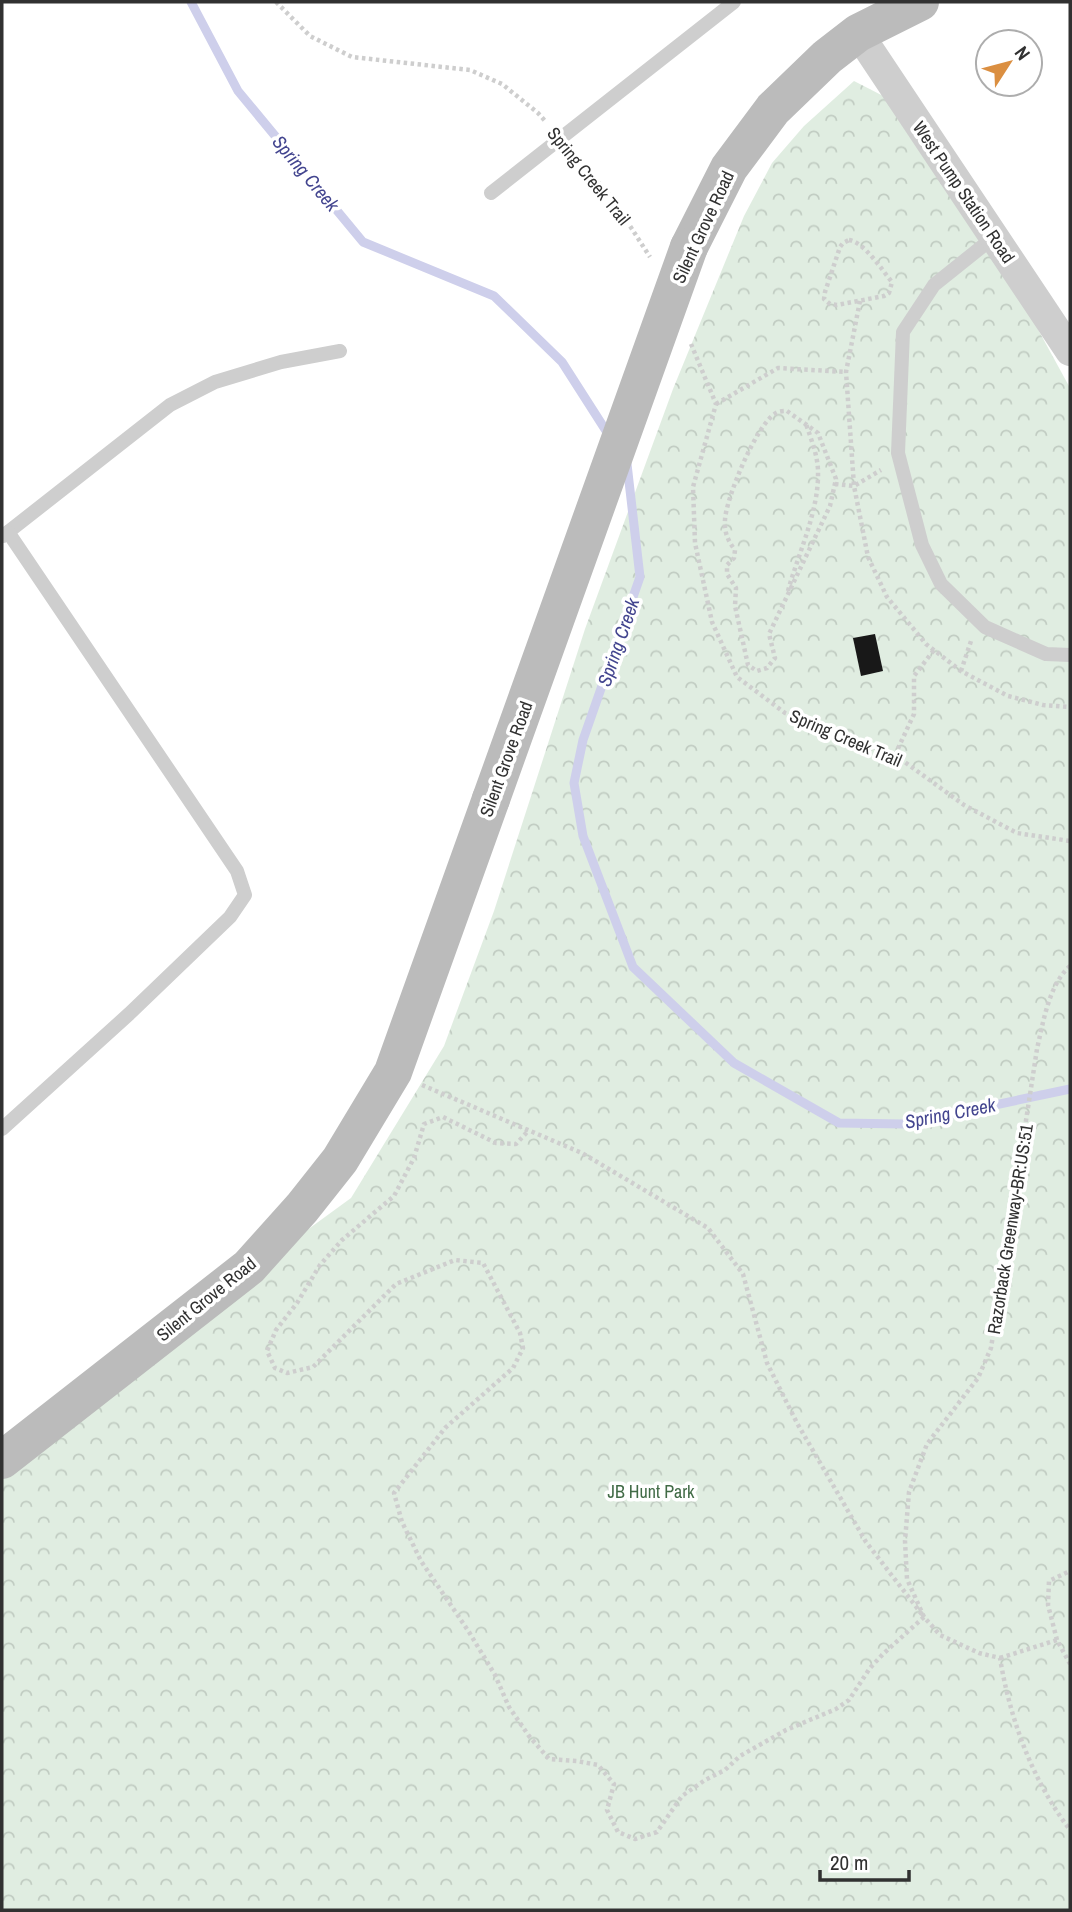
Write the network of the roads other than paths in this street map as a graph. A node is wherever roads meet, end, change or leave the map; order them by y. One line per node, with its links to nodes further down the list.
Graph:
1 (734, 2): 4 (lane)
2 (920, 2): 3 (street, Silent Grove Road)
3 (858, 33): 5 (street, West Pump Station Road); 11 (street, Silent Grove Road, bridge)
4 (491, 193)
5 (994, 237): 7 (street, West Pump Station Road); 9 (lane)
6 (340, 351): 8 (lane)
7 (1070, 351)
8 (5, 534): 10 (lane)
9 (1070, 655)
10 (2, 1129)
11 (2, 1460)

